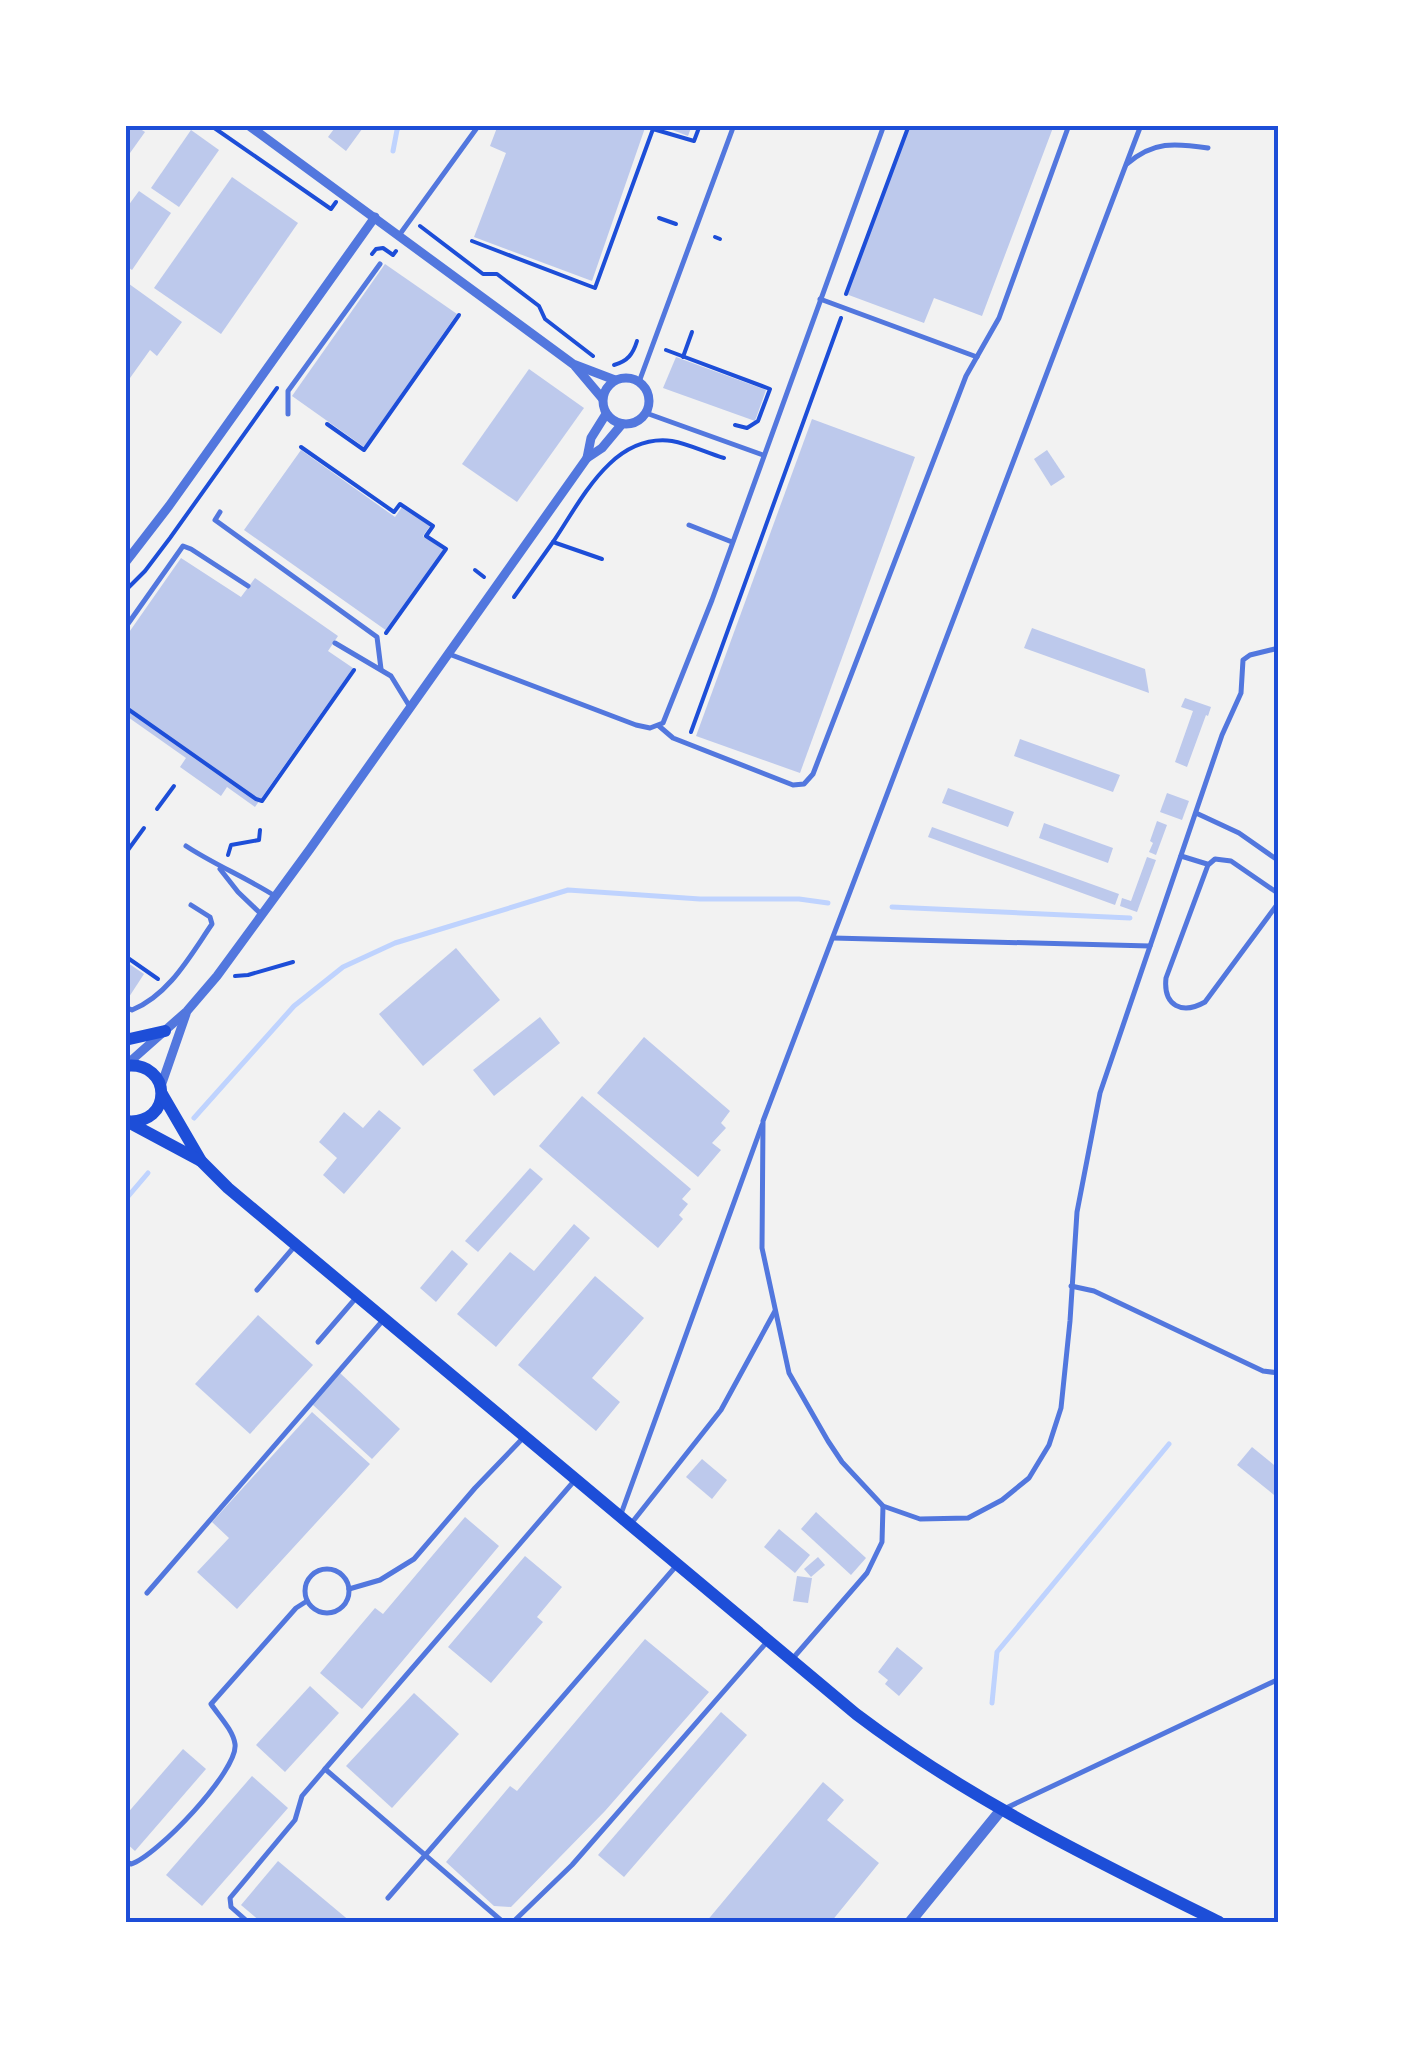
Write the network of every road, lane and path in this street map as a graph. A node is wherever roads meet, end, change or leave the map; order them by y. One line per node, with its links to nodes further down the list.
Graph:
1 (210, 125): 12 (path)
2 (248, 125): 12 (street)
3 (479, 125): 16 (lane)
4 (700, 125): 17 (path)
5 (734, 125): 34 (lane)
6 (884, 125): 21 (lane)
7 (910, 125): 20 (path)
8 (1069, 125): 28 (lane)
9 (1140, 125): 11 (lane)
10 (1208, 148): 11 (lane)
11 (1125, 166): 85 (lane)
12 (341, 194): 13 (street)
13 (376, 217): 16 (street); 51 (street)
14 (659, 218): 15 (path)
15 (676, 224)
16 (402, 236): 19 (path); 29 (path); 30 (street)
17 (472, 241)
18 (380, 264): 37 (lane)
19 (364, 266)
20 (846, 294)
21 (820, 299): 28 (lane); 43 (lane)
22 (459, 314): 39 (path)
23 (841, 318): 67 (path)
24 (692, 332): 27 (path)
25 (638, 341): 31 (path)
26 (666, 350): 27 (path)
27 (683, 357): 41 (path)
28 (977, 357): 66 (lane)
29 (598, 360)
30 (573, 364): 33 (street); 35 (street)
31 (608, 365)
32 (284, 378): 55 (path)
33 (614, 380): 34 (street); 35 (street)
34 (639, 382): 36 (street)
35 (602, 398): 38 (street)
36 (646, 412): 40 (street); 43 (lane)
37 (288, 414)
38 (606, 414): 40 (street); 44 (street)
39 (328, 424)
40 (622, 424): 44 (street)
41 (735, 425)
42 (300, 447): 58 (path)
43 (764, 454): 49 (lane)
44 (587, 458): 61 (street)
45 (724, 458): 48 (path)
46 (220, 512): 62 (lane)
47 (688, 525): 49 (lane)
48 (552, 542): 50 (path); 56 (path)
49 (732, 542): 66 (lane)
50 (602, 559)
51 (125, 563)
52 (476, 570): 53 (path)
53 (484, 576)
54 (248, 586): 57 (lane)
55 (125, 591)
56 (514, 597)
57 (125, 628)
58 (382, 630)
59 (334, 643): 62 (lane)
60 (1279, 648): 70 (lane)
61 (449, 654): 65 (street); 66 (lane)
62 (380, 669): 65 (lane)
63 (354, 670): 64 (path)
64 (125, 706)
65 (410, 708): 81 (street)
66 (659, 726)
67 (691, 733)
68 (174, 786): 69 (path)
69 (157, 809)
70 (1196, 814): 76 (lane); 77 (lane)
71 (144, 828): 74 (path)
72 (260, 830): 75 (path)
73 (186, 846): 79 (lane)
74 (128, 850)
75 (228, 855)
76 (1181, 856): 78 (lane); 86 (lane)
77 (1279, 861)
78 (1208, 865): 80 (lane); 82 (lane)
79 (219, 868): 81 (lane); 84 (lane)
80 (1279, 894)
81 (274, 896): 84 (street)
82 (1279, 902)
83 (192, 905): 91 (lane)
84 (261, 914): 89 (street)
85 (833, 938): 86 (lane); 97 (lane)
86 (1150, 946): 101 (lane)
87 (125, 956): 90 (path)
88 (293, 962): 89 (path)
89 (217, 976): 92 (street)
90 (160, 980)
91 (125, 1006)
92 (187, 1012): 93 (street); 96 (street)
93 (165, 1031): 94 (main road); 95 (street)
94 (125, 1040)
95 (125, 1066): 96 (main road)
96 (161, 1090): 98 (main road); 99 (main road)
97 (763, 1121): 104 (lane); 111 (lane)
98 (127, 1122): 99 (main road)
99 (201, 1161): 100 (main road)
100 (296, 1245): 102 (lane); 103 (main road)
101 (1070, 1286): 107 (lane); 110 (lane)
102 (257, 1290)
103 (357, 1297): 105 (main road); 106 (lane)
104 (777, 1308): 110 (lane); 111 (lane)
105 (384, 1319): 108 (main road); 114 (lane)
106 (318, 1342)
107 (1279, 1373)
108 (524, 1437): 109 (main road); 113 (lane)
109 (575, 1480): 111 (main road); 119 (lane)
110 (883, 1506): 117 (lane)
111 (625, 1521): 112 (main road)
112 (677, 1565): 116 (main road); 121 (lane)
113 (349, 1589): 115 (lane); 115 (lane)
114 (147, 1592)
115 (307, 1601): 122 (lane)
116 (768, 1640): 117 (main road); 126 (lane)
117 (792, 1660): 120 (main road)
118 (1279, 1679): 120 (lane)
119 (325, 1769): 121 (lane); 124 (lane)
120 (1001, 1810): 127 (street); 128 (main road)
121 (426, 1855): 123 (lane); 125 (lane)
122 (125, 1861)
123 (388, 1898)
124 (248, 1922)
125 (503, 1922)
126 (513, 1922)
127 (910, 1922)
128 (1219, 1922)

